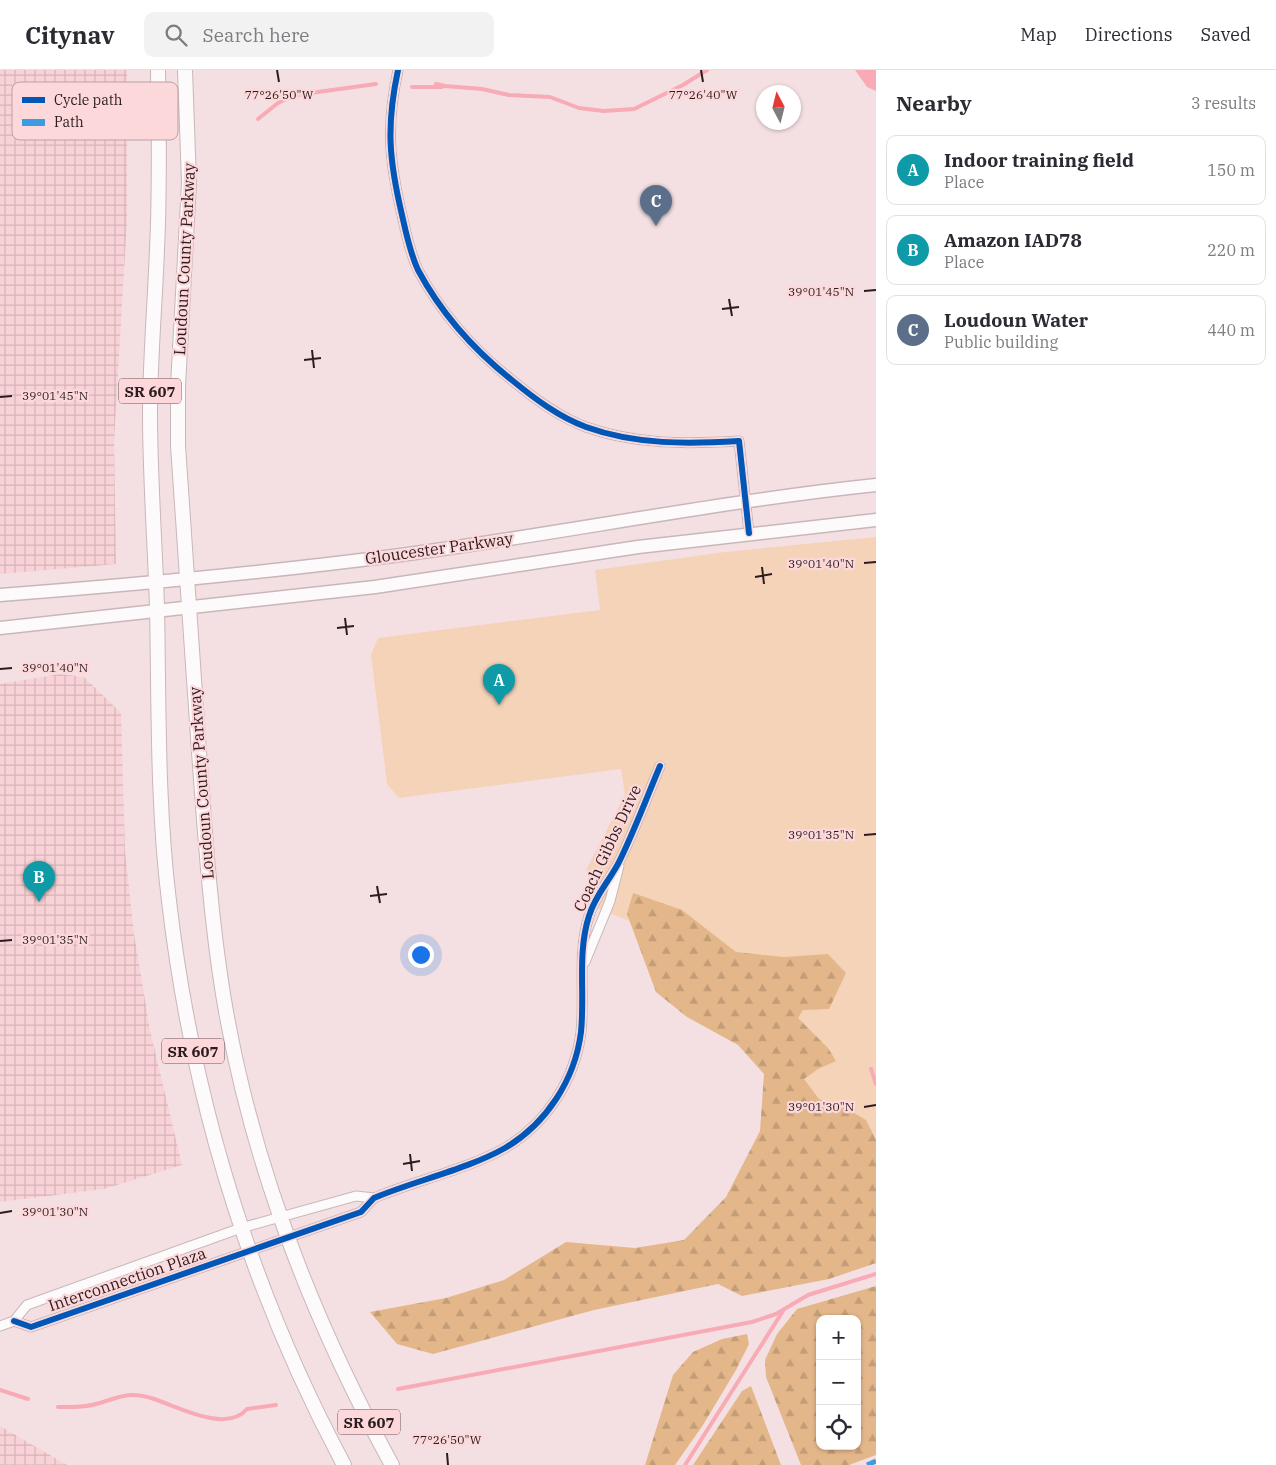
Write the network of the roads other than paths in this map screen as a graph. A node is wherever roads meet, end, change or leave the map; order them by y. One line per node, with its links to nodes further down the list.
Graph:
1 (185, 70): 8 (main road, Loudoun County Parkway / SR 607)
2 (398, 70): 5 (street)
3 (159, 140): 9 (main road, Loudoun County Parkway / SR 607)
4 (876, 485): 5 (main road, Gloucester Parkway)
5 (745, 501): 7 (street); 8 (main road, Gloucester Parkway)
6 (876, 520): 7 (main road, Gloucester Parkway)
7 (749, 533): 11 (main road, Gloucester Parkway)
8 (187, 581): 9 (main road, Gloucester Parkway); 11 (main road, Loudoun County Parkway / SR 607)
9 (156, 584): 10 (main road, Gloucester Parkway); 12 (main road, Loudoun County Parkway / SR 607)
10 (0, 595)
11 (188, 608): 12 (main road, Gloucester Parkway); 18 (main road, Loudoun County Parkway / SR 607)
12 (157, 611): 13 (main road, Gloucester Parkway); 19 (main road, Loudoun County Parkway / SR 607)
13 (0, 628)
14 (660, 766): 15 (street, Coach Gibbs Drive)
15 (619, 861): 16 (street, Coach Gibbs Drive); 16 (street, Coach Gibbs Drive)
16 (582, 969): 17 (street, Coach Gibbs Drive)
17 (374, 1198): 18 (street, Coach Gibbs Drive); 20 (street, Coach Gibbs Drive)
18 (281, 1218): 19 (street, Coach Gibbs Drive); 20 (main road, Loudoun County Parkway / SR 607)
19 (241, 1228): 21 (main road, Loudoun County Parkway / SR 607); 22 (street, Interconnection Plaza)
20 (289, 1238): 21 (street, Coach Gibbs Drive); 25 (main road, Loudoun County Parkway / SR 607)
21 (249, 1252): 22 (street, Interconnection Plaza); 24 (main road, Loudoun County Parkway / SR 607)
22 (14, 1321): 23 (street, Interconnection Plaza)
23 (0, 1326)
24 (344, 1465)
25 (392, 1465)

